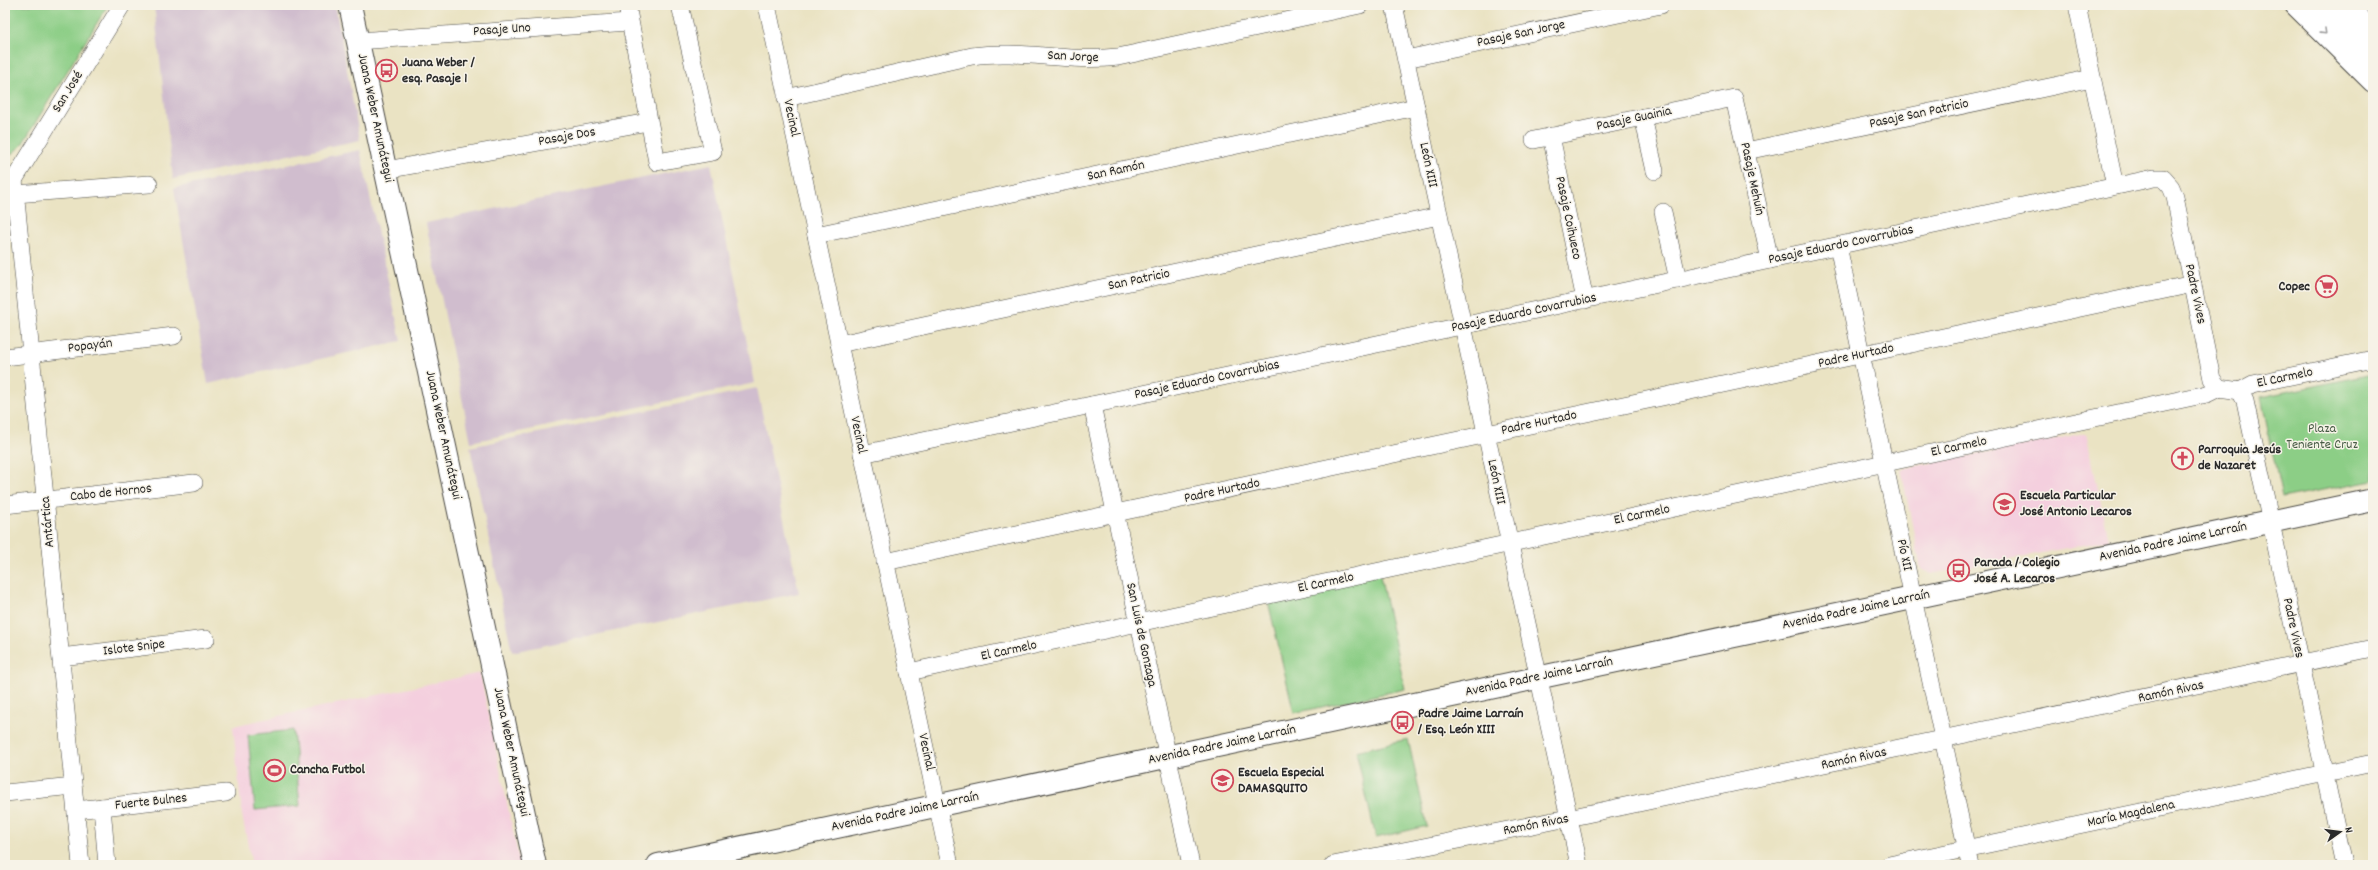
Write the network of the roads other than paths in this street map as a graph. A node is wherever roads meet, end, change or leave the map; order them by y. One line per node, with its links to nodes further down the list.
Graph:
1 (122, 5): 31 (street, San José)
2 (350, 5): 15 (street, Juana Weber Amunátegui)
3 (627, 5): 13 (street)
4 (680, 5): 24 (street)
5 (767, 5): 20 (street, Vecinal)
6 (1360, 5): 20 (street, San Jorge)
7 (1394, 5): 17 (street, León XIII)
8 (1661, 5): 17 (street, Pasaje San Jorge)
9 (2077, 5): 18 (street)
10 (2296, 5): 19 (street, one-way to 19)
11 (2324, 5): 16 (street)
12 (2349, 5): 14 (street)
13 (629, 22): 15 (street, Pasaje Uno); 24 (street)
14 (2373, 30)
15 (358, 41): 28 (street, Juana Weber Amunátegui)
16 (2373, 56)
17 (1406, 58): 22 (street, León XIII)
18 (2092, 78): 27 (street, Pasaje San Patricio); 32 (street)
19 (2373, 81)
20 (786, 98): 36 (street, Vecinal)
21 (1734, 98): 23 (street, Pasaje Guainia); 27 (street, Pasaje Mehuín)
22 (1416, 107): 35 (street, León XIII); 36 (street, San Ramón)
23 (1643, 117): 25 (street, Pasaje Guainia); 29 (street)
24 (648, 122): 28 (street, Pasaje Dos)
25 (1551, 136): 26 (street, Pasaje Guainia); 41 (street, Pasaje Coihueco)
26 (1534, 140)
27 (1746, 151): 38 (street, Pasaje Mehuín)
28 (386, 170): 85 (street, Juana Weber Amunátegui)
29 (1654, 171)
30 (149, 184): 31 (street)
31 (11, 185): 45 (street, Antártica)
32 (2115, 186): 33 (street, Pasaje Eduardo Covarrubias); 37 (street, Pasaje Eduardo Covarrubias)
33 (2175, 197): 40 (street, Padre Vives)
34 (1663, 212): 39 (street)
35 (1439, 216): 42 (street, León XIII); 44 (street, San Patricio)
36 (816, 235): 44 (street, Vecinal)
37 (1838, 246): 38 (street, Pasaje Eduardo Covarrubias); 46 (street, Pío XII)
38 (1770, 260): 39 (street, Pasaje Eduardo Covarrubias)
39 (1678, 280): 41 (street, Pasaje Eduardo Covarrubias)
40 (2193, 284): 46 (street, Padre Hurtado); 49 (street, Padre Vives)
41 (1586, 300): 42 (street, Pasaje Eduardo Covarrubias)
42 (1463, 326): 51 (street, Pasaje Eduardo Covarrubias); 52 (street, León XIII)
43 (174, 336): 45 (street, Popayán)
44 (839, 344): 53 (street, Vecinal)
45 (32, 354): 47 (street, Popayán); 56 (street, Antártica)
46 (1861, 354): 52 (street, Padre Hurtado); 54 (street, Pío XII)
47 (5, 357)
48 (2373, 359): 50 (street, El Carmelo)
49 (2219, 388): 50 (street, El Carmelo); 54 (street, El Carmelo)
50 (2240, 392): 60 (street, Padre Vives)
51 (1092, 405): 53 (street, Pasaje Eduardo Covarrubias); 59 (street, San Luis de Gonzaga)
52 (1486, 434): 59 (street, Padre Hurtado); 61 (street, León XIII)
53 (862, 454): 62 (street, Vecinal)
54 (1884, 464): 61 (street, El Carmelo); 63 (street, Pío XII)
55 (194, 483): 56 (street, Cabo de Hornos)
56 (46, 500): 58 (street, Cabo de Hornos); 67 (street, Antártica)
57 (2373, 500): 60 (street, Avenida Padre Jaime Larraín)
58 (5, 505)
59 (1115, 514): 62 (street, Padre Hurtado); 64 (street, San Luis de Gonzaga)
60 (2271, 521): 63 (street, Avenida Padre Jaime Larraín); 68 (street, Padre Vives)
61 (1510, 543): 64 (street, El Carmelo); 70 (street, León XIII)
62 (885, 562): 69 (street, Vecinal)
63 (1913, 598): 70 (street, Avenida Padre Jaime Larraín); 71 (street, Pío XII)
64 (1139, 623): 69 (street, El Carmelo); 72 (street, San Luis de Gonzaga)
65 (206, 639): 67 (street, Islote Snipe)
66 (2373, 648): 68 (street, Ramón Rivas)
67 (61, 656): 75 (street, Antártica)
68 (2301, 664): 71 (street, Ramón Rivas); 74 (street, Padre Vives)
69 (909, 672): 78 (street, Vecinal)
70 (1538, 677): 72 (street, Avenida Padre Jaime Larraín); 81 (street, León XIII)
71 (1943, 740): 81 (street, Ramón Rivas); 82 (street, Pío XII)
72 (1167, 756): 78 (street, Avenida Padre Jaime Larraín); 88 (street, San Luis de Gonzaga)
73 (2373, 763): 74 (street, María Magdalena)
74 (2324, 773): 82 (street, María Magdalena); 92 (street, Padre Vives)
75 (74, 786): 76 (street); 80 (street, Antártica)
76 (5, 793)
77 (226, 794): 79 (street, Fuerte Bulnes)
78 (937, 805): 86 (street, Avenida Padre Jaime Larraín); 87 (street, Vecinal)
79 (102, 807): 80 (street, Fuerte Bulnes); 84 (street)
80 (76, 810): 83 (street, Antártica)
81 (1568, 818): 89 (street, Ramón Rivas); 90 (street, León XIII)
82 (1968, 857): 91 (street, María Magdalena)
83 (81, 865)
84 (107, 865)
85 (535, 865)
86 (658, 865)
87 (950, 865)
88 (1191, 865)
89 (1333, 865)
90 (1578, 865)
91 (1889, 865)
92 (2344, 865)

